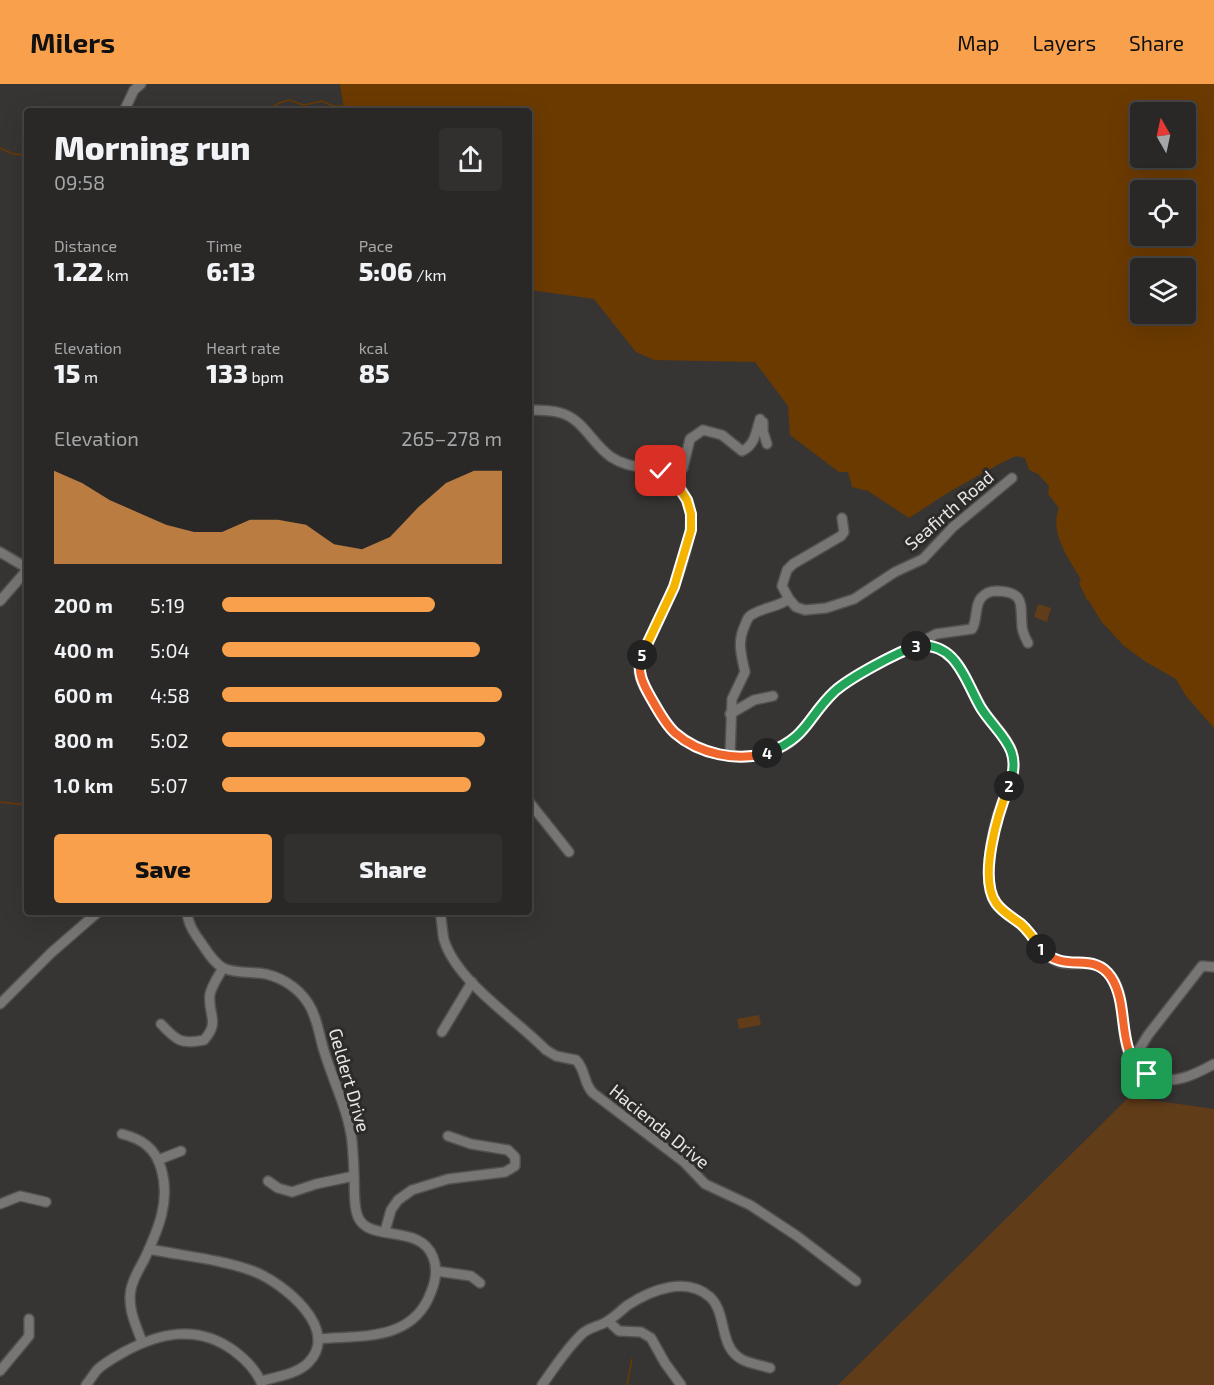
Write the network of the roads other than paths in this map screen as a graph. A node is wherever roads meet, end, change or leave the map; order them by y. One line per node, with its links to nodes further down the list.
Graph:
1 (141, 84): 2 (street)
2 (125, 108)
3 (532, 410): 18 (street)
4 (767, 444): 5 (street)
5 (683, 468)
6 (1012, 478): 11 (street, Seafirth Road)
7 (842, 518): 11 (street)
8 (0, 552): 9 (street)
9 (24, 567)
10 (24, 572): 12 (street)
11 (789, 599): 16 (street)
12 (0, 600)
13 (1028, 643): 14 (street)
14 (915, 646): 19 (street); 31 (street)
15 (773, 696): 16 (street)
16 (730, 714): 17 (street)
17 (730, 743): 18 (street); 19 (street)
18 (715, 753): 19 (street)
19 (730, 756)
20 (532, 806): 21 (street)
21 (569, 852)
22 (95, 915): 28 (street)
23 (187, 915): 26 (street)
24 (440, 915): 27 (street, Hacienda Drive)
25 (1214, 967): 31 (street)
26 (223, 968): 29 (street); 37 (street, Geldert Drive)
27 (472, 982): 30 (street); 44 (street, Hacienda Drive)
28 (0, 1004)
29 (161, 1024)
30 (442, 1032)
31 (1132, 1061): 32 (street)
32 (1214, 1064)
33 (122, 1134): 36 (street)
34 (448, 1136): 41 (street)
35 (181, 1151): 36 (street)
36 (158, 1160): 42 (street)
37 (354, 1176): 38 (street); 41 (street, Geldert Drive)
38 (268, 1181)
39 (46, 1202): 40 (street)
40 (0, 1204)
41 (385, 1231): 43 (street, Geldert Drive)
42 (149, 1250): 48 (street); 49 (street)
43 (436, 1271): 45 (street); 48 (street)
44 (856, 1281)
45 (480, 1283)
46 (29, 1319): 51 (street)
47 (608, 1321): 50 (street); 54 (street); 55 (street)
48 (318, 1339): 52 (street)
49 (142, 1342): 52 (street); 53 (street)
50 (770, 1368)
51 (0, 1371)
52 (262, 1383)
53 (86, 1385)
54 (542, 1385)
55 (681, 1385)

